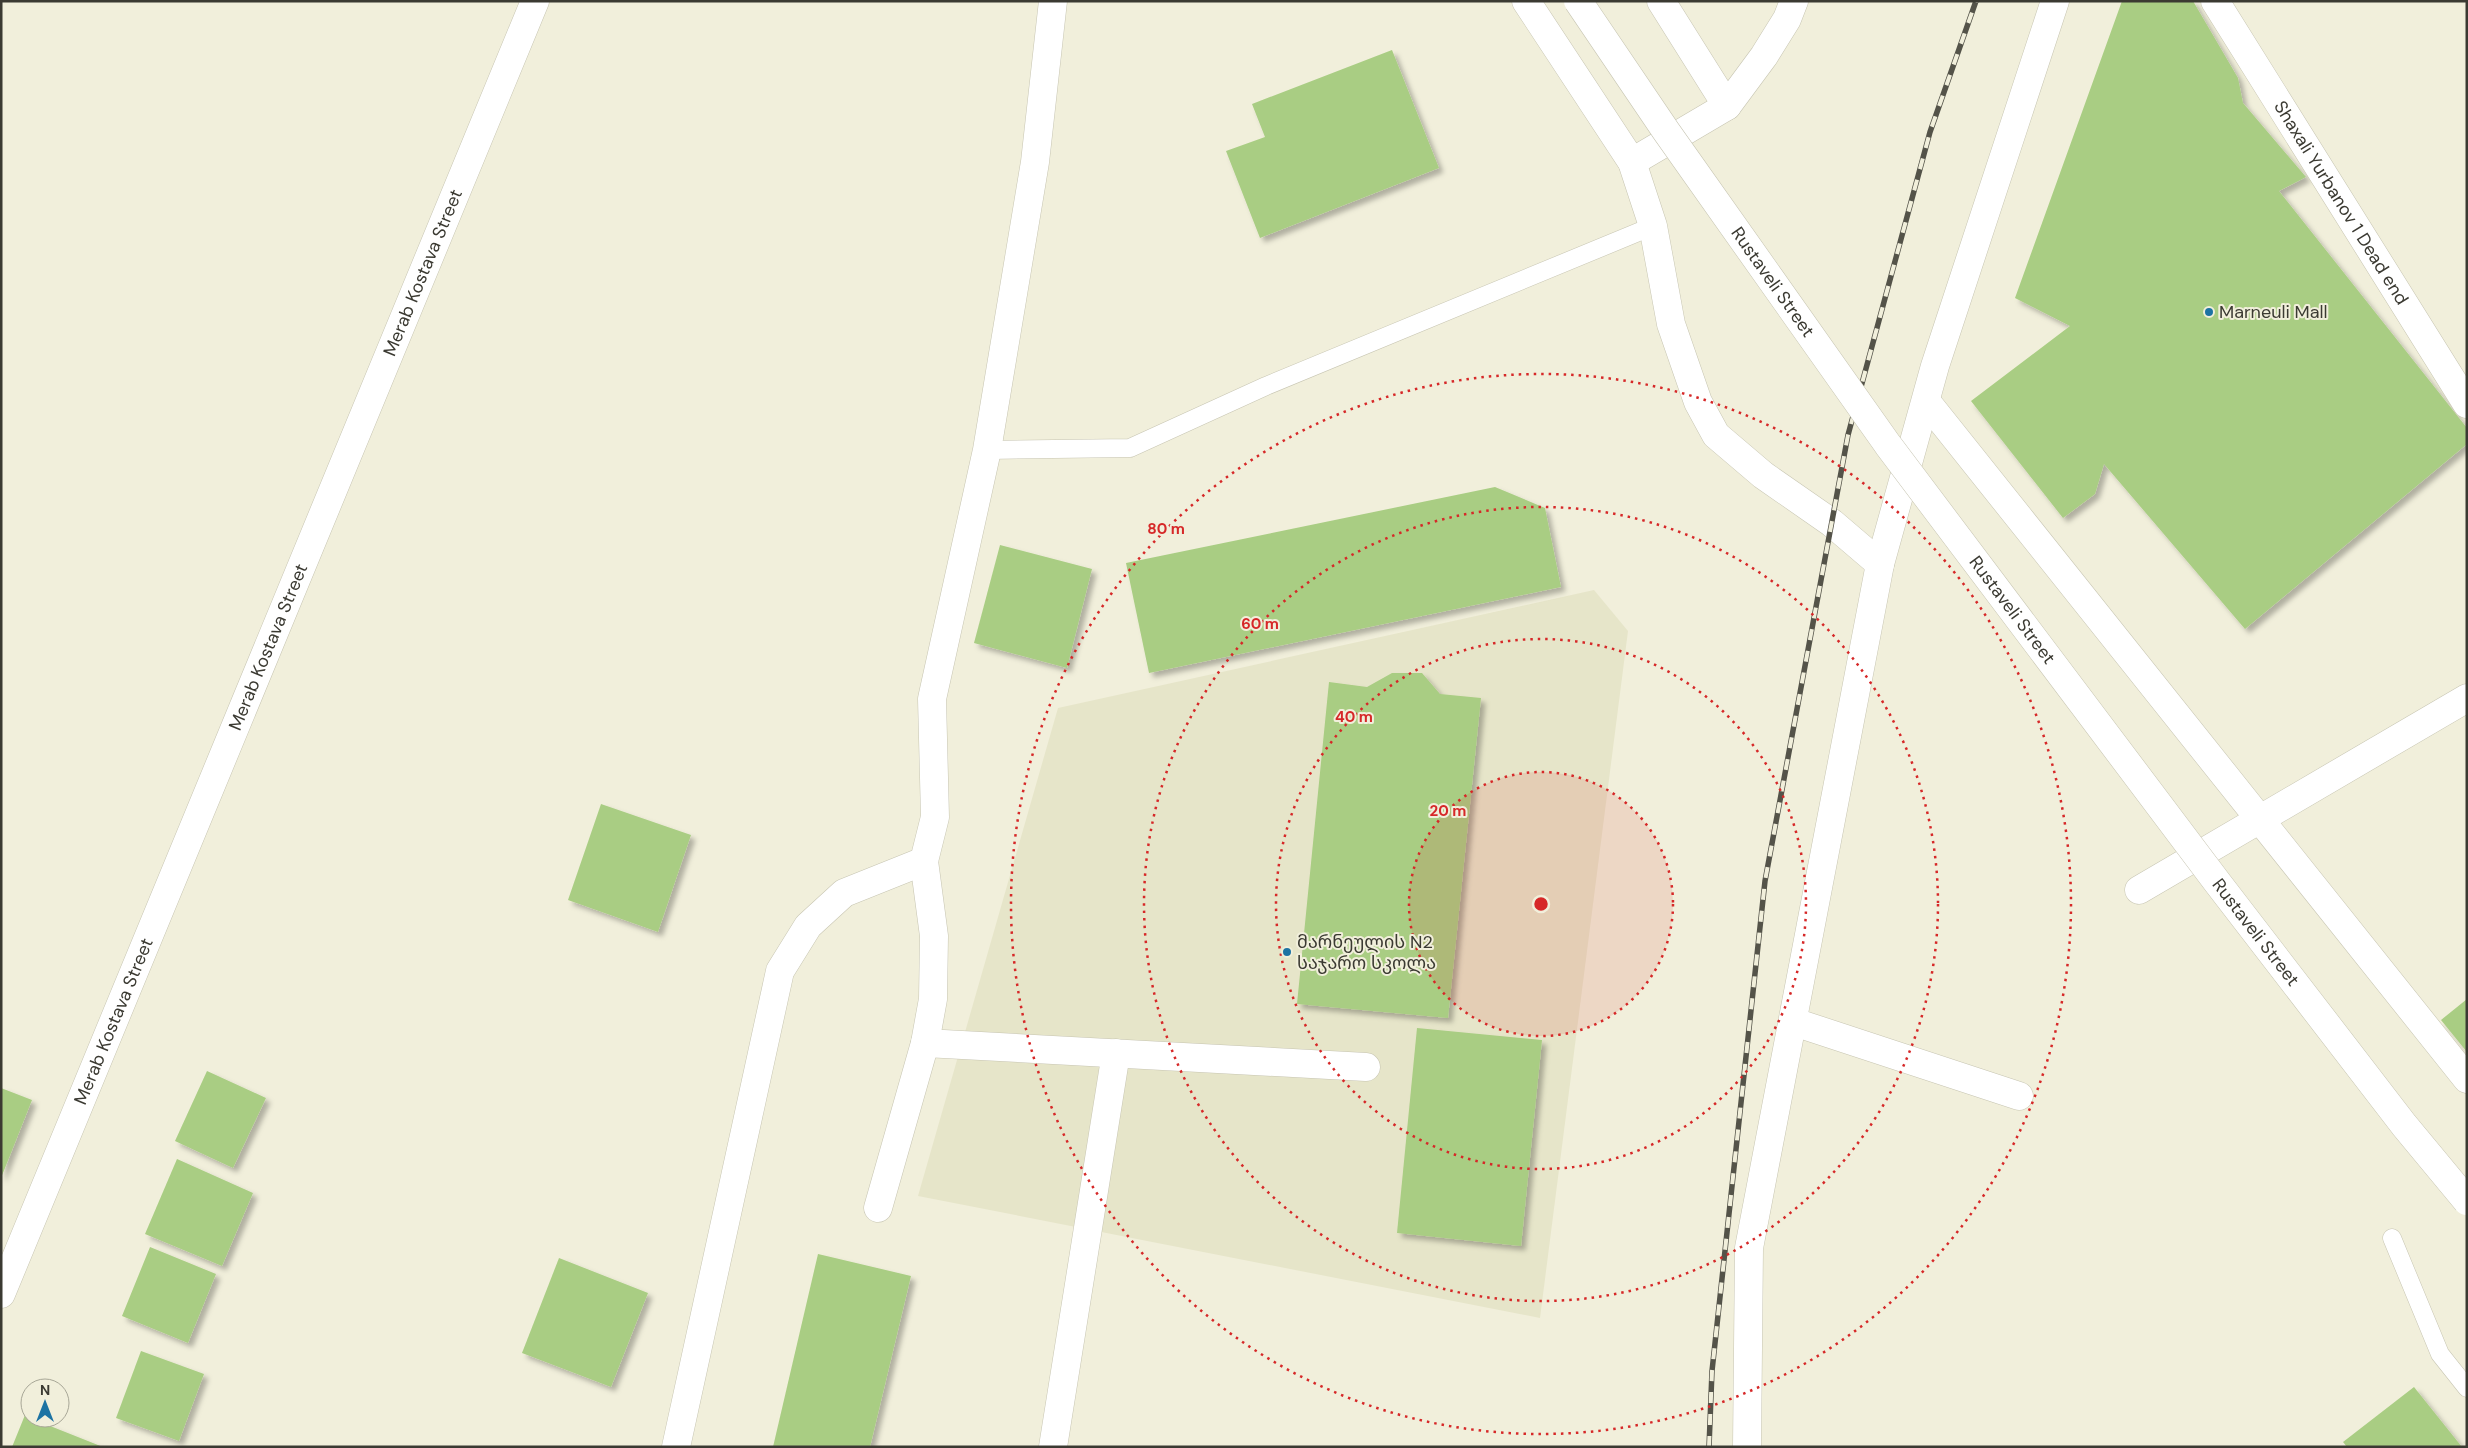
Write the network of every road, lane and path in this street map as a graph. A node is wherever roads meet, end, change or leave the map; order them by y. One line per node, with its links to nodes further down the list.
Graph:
1 (534, 1): 29 (main road, Merab Kostava Street)
2 (1053, 1): 14 (main road)
3 (1526, 1): 10 (main road)
4 (1578, 1): 26 (main road, Rustaveli Street, bridge)
5 (1661, 1): 9 (main road)
6 (1794, 1): 9 (main road)
7 (2055, 1): 12 (main road)
8 (2215, 1): 13 (main road, Shaxali Yurbanov 1 Dead end)
9 (1727, 106): 10 (main road)
10 (1632, 162): 11 (main road)
11 (1653, 226): 14 (lane); 15 (main road)
12 (1926, 401): 15 (main road); 17 (main road)
13 (2467, 404)
14 (987, 450): 18 (main road)
15 (1880, 564): 20 (main road)
16 (2467, 698): 17 (main road)
17 (2260, 819): 19 (main road); 24 (main road)
18 (924, 861): 21 (main road); 31 (main road)
19 (2139, 890)
20 (1794, 1022): 25 (main road); 33 (main road)
21 (926, 1043): 22 (main road); 27 (main road)
22 (1116, 1053): 23 (main road); 32 (main road)
23 (1366, 1067)
24 (2467, 1079)
25 (2019, 1096)
26 (2467, 1201)
27 (878, 1208)
28 (2392, 1238): 30 (lane)
29 (1, 1294)
30 (2467, 1388)
31 (676, 1447)
32 (1053, 1447)
33 (1747, 1447)

